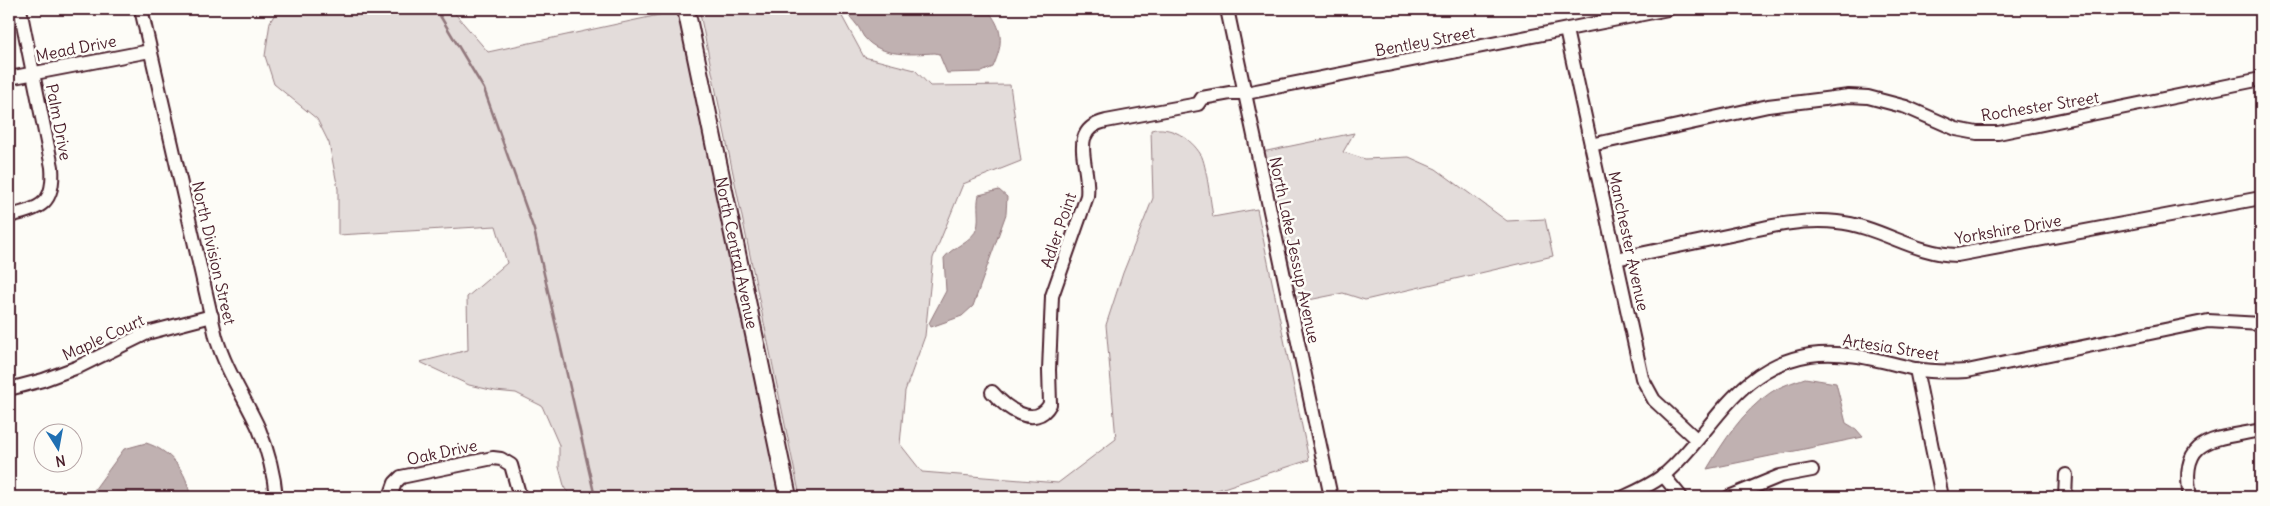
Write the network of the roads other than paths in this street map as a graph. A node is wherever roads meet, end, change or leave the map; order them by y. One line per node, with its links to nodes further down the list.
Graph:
1 (20, 9): 8 (street, Palm Drive)
2 (142, 9): 7 (street, North Division Street)
3 (686, 9): 29 (main road, North Central Avenue)
4 (1227, 9): 11 (street, North Lake Jessup Avenue)
5 (1668, 9): 6 (street, Bentley Street)
6 (1566, 30): 11 (street, Bentley Street); 12 (street, Manchester Avenue)
7 (150, 51): 8 (street, Mead Drive); 16 (street, North Division Street)
8 (33, 73): 9 (street, Mead Drive); 14 (street, Palm Drive)
9 (9, 78)
10 (2261, 80): 12 (street, Rochester Street)
11 (1246, 93): 20 (street, Adler Point); 30 (street, North Lake Jessup Avenue)
12 (1591, 145): 15 (street, Manchester Avenue)
13 (2261, 198): 15 (street, Yorkshire Drive)
14 (9, 216)
15 (1616, 259): 22 (street, Manchester Avenue)
16 (212, 316): 19 (street, Maple Court); 26 (street, North Division Street)
17 (2261, 324): 18 (street, Artesia Street)
18 (1916, 369): 22 (street, Artesia Street); 34 (street)
19 (9, 390)
20 (992, 392)
21 (2261, 430): 36 (street)
22 (1696, 439): 24 (street, Artesia Street)
23 (1812, 470): 33 (street)
24 (1663, 475): 31 (street, Artesia Street); 32 (street)
25 (2066, 475): 35 (street)
26 (276, 497)
27 (390, 497): 28 (street, Oak Drive)
28 (520, 497)
29 (788, 497)
30 (1331, 497)
31 (1624, 497)
32 (1681, 497)
33 (1729, 497)
34 (1942, 497)
35 (2065, 497)
36 (2190, 497)

